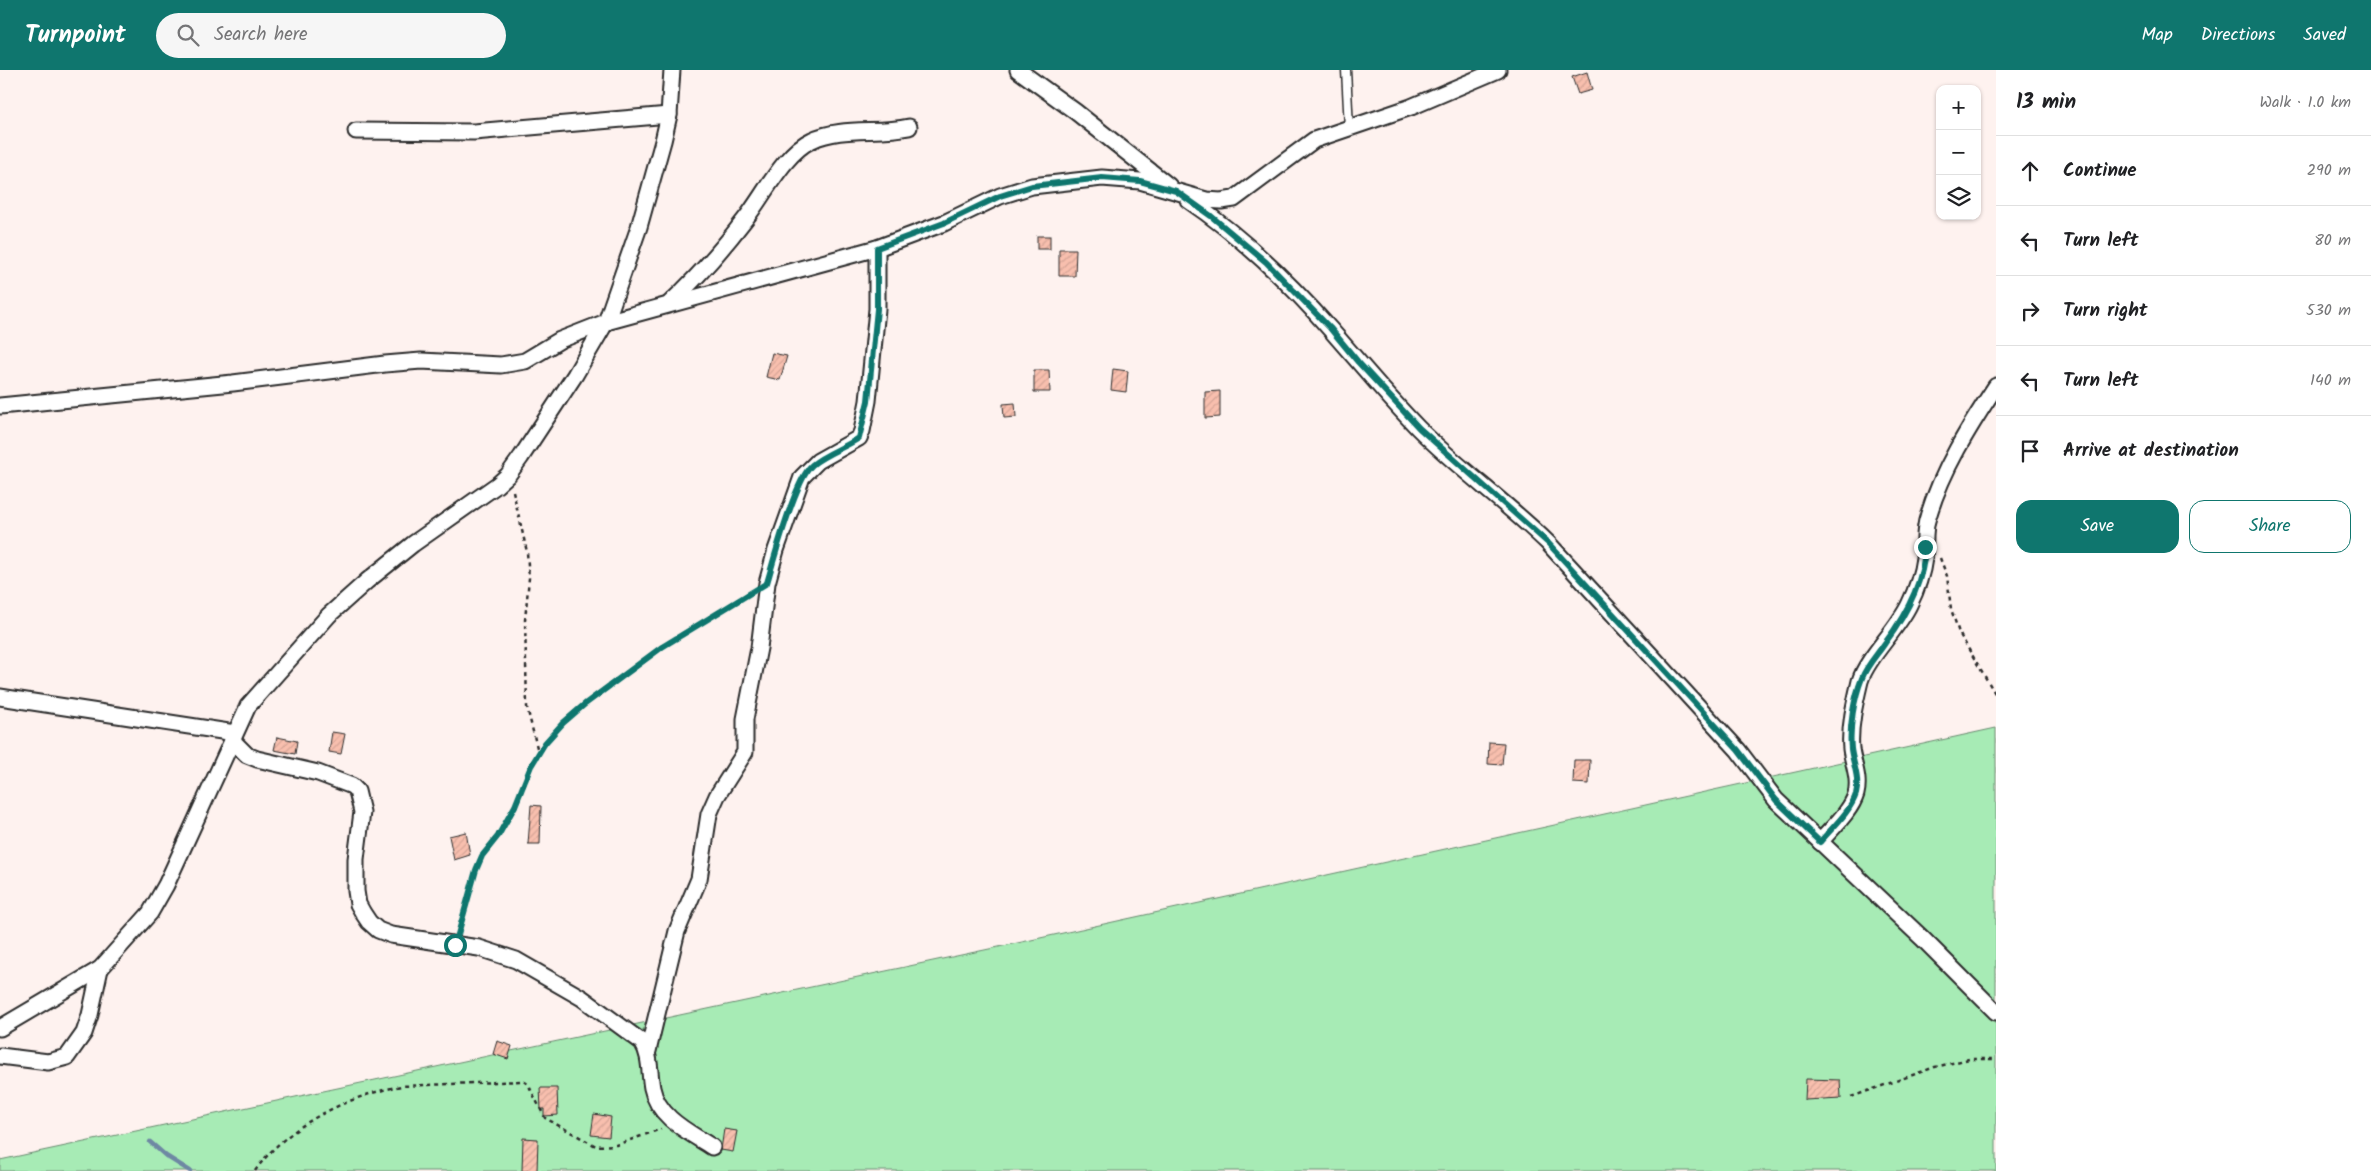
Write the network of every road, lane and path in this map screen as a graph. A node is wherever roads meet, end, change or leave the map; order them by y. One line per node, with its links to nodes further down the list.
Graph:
1 (672, 70): 5 (street)
2 (1018, 70): 9 (street)
3 (1346, 70): 7 (lane)
4 (1498, 70): 7 (street)
5 (669, 115): 8 (street); 12 (street)
6 (909, 127): 11 (street)
7 (1349, 128): 9 (street)
8 (356, 131)
9 (1176, 191): 10 (street); 22 (street)
10 (877, 248): 11 (street); 17 (street)
11 (669, 304): 12 (street)
12 (606, 322): 14 (street); 15 (street)
13 (1996, 386): 16 (street)
14 (0, 406)
15 (508, 475): 20 (street); 21 (path)
16 (1925, 547): 18 (path); 22 (street)
17 (767, 583): 21 (path); 27 (street)
18 (1996, 695)
19 (0, 697): 20 (street)
20 (233, 737): 23 (street); 24 (street)
21 (538, 752): 23 (path)
22 (1820, 842): 25 (street)
23 (455, 945): 27 (street)
24 (100, 969): 26 (street); 28 (street)
25 (1996, 1012)
26 (0, 1028)
27 (648, 1051): 31 (street)
28 (0, 1056)
29 (1996, 1059): 30 (path)
30 (1851, 1097)
31 (676, 1124): 32 (street); 33 (path)
32 (712, 1147)
33 (255, 1171)

